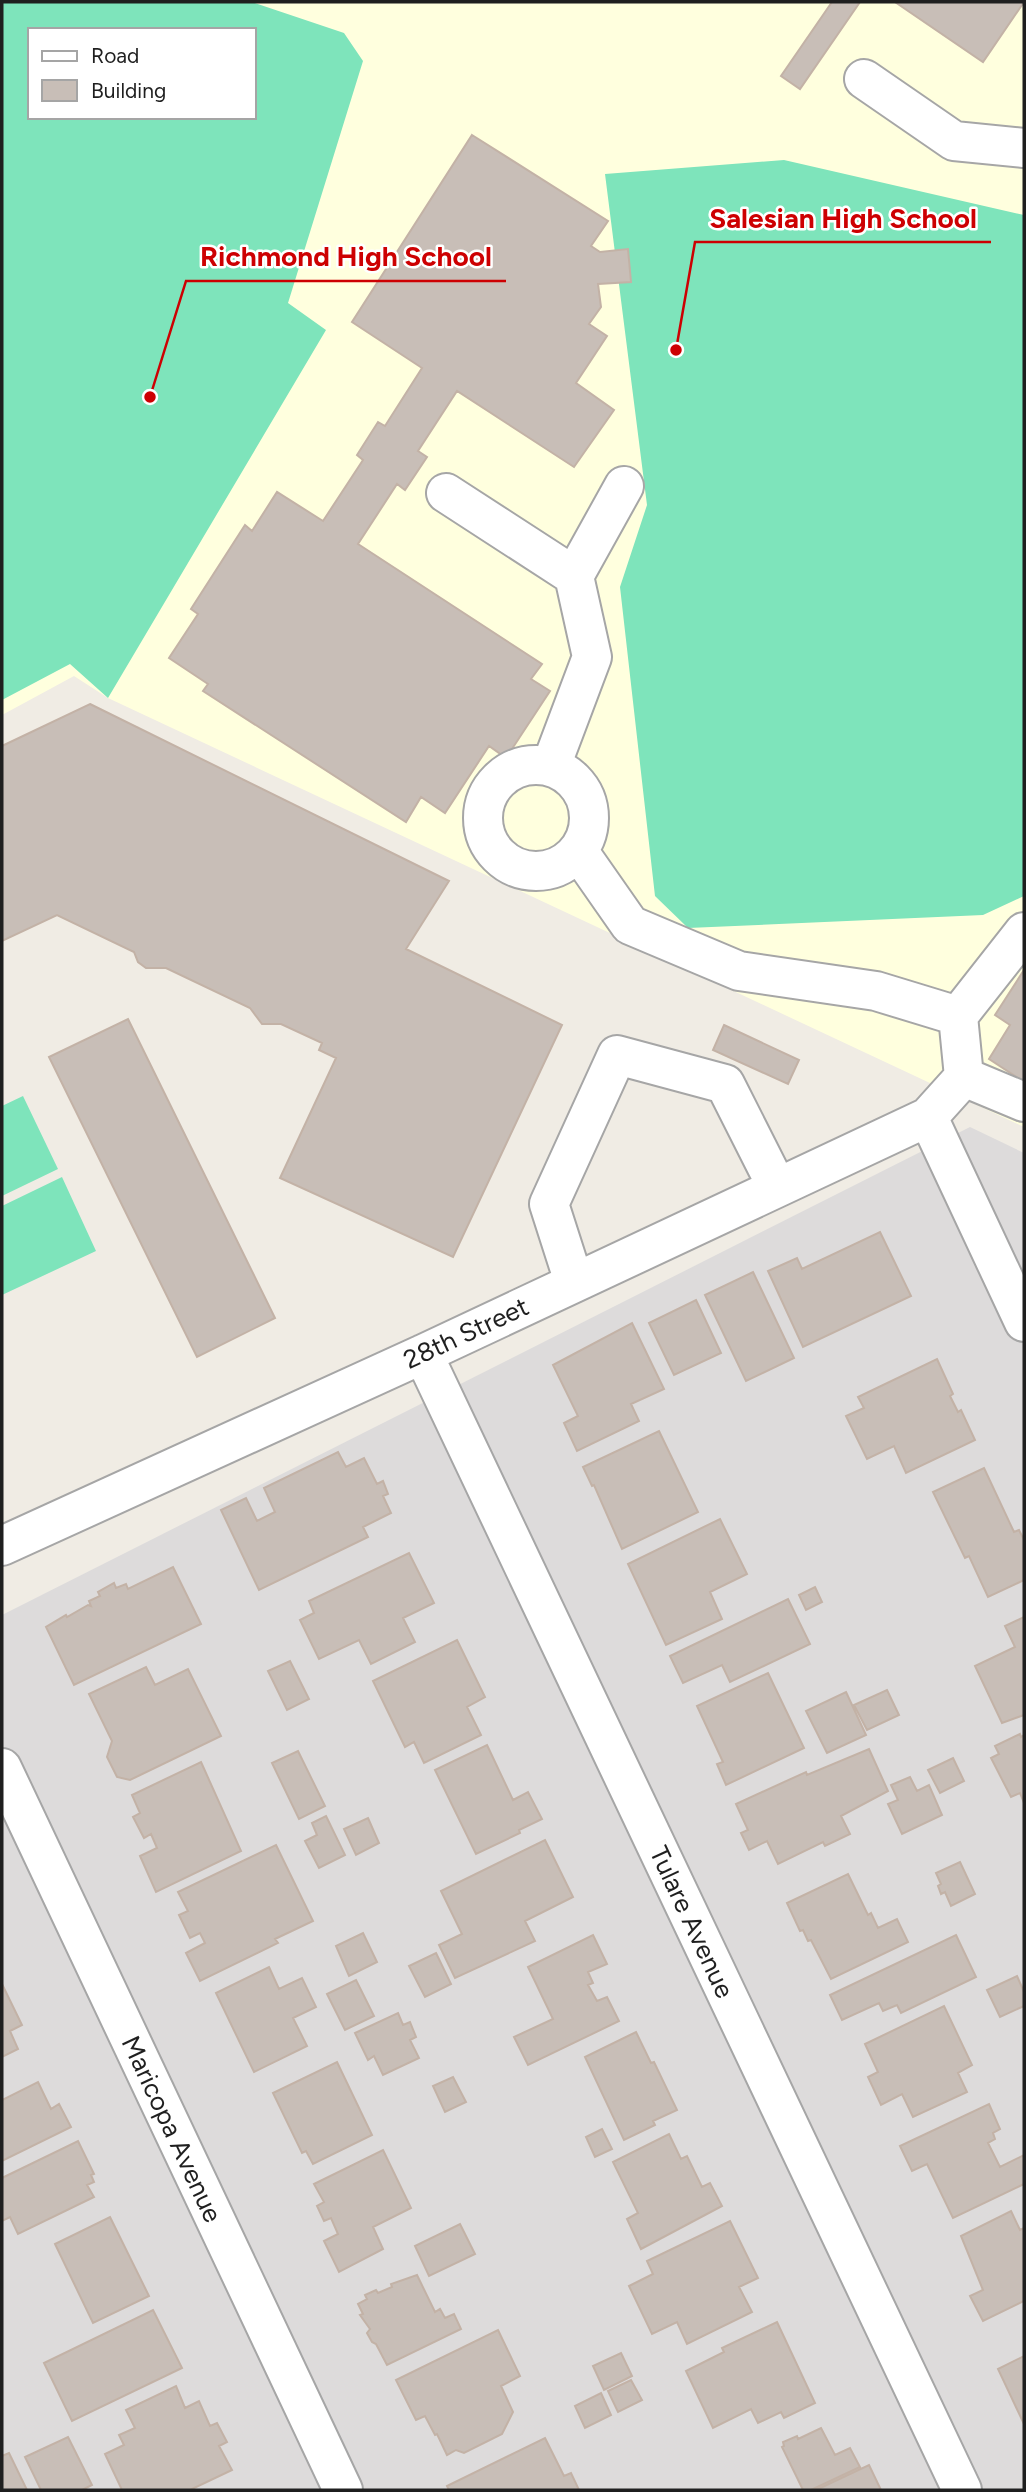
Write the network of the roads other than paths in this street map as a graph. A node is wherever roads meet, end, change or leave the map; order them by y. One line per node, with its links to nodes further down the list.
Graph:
1 (864, 79): 2 (street)
2 (1024, 148)
3 (624, 486): 5 (street)
4 (446, 493): 5 (street)
5 (574, 576): 6 (street)
6 (551, 766): 7 (street); 7 (street)
7 (579, 852): 9 (street)
8 (1024, 932): 9 (street)
9 (958, 1016): 10 (street)
10 (964, 1077): 11 (street); 12 (street)
11 (1024, 1102)
12 (928, 1117): 13 (street, 28th Street); 15 (street)
13 (777, 1187): 14 (street, 28th Street); 14 (street)
14 (575, 1282): 16 (street, 28th Street)
15 (1024, 1322)
16 (423, 1354): 17 (street, 28th Street); 20 (street, Tulare Avenue)
17 (2, 1546)
18 (2, 1768): 19 (street, Maricopa Avenue)
19 (343, 2490)
20 (962, 2490)

